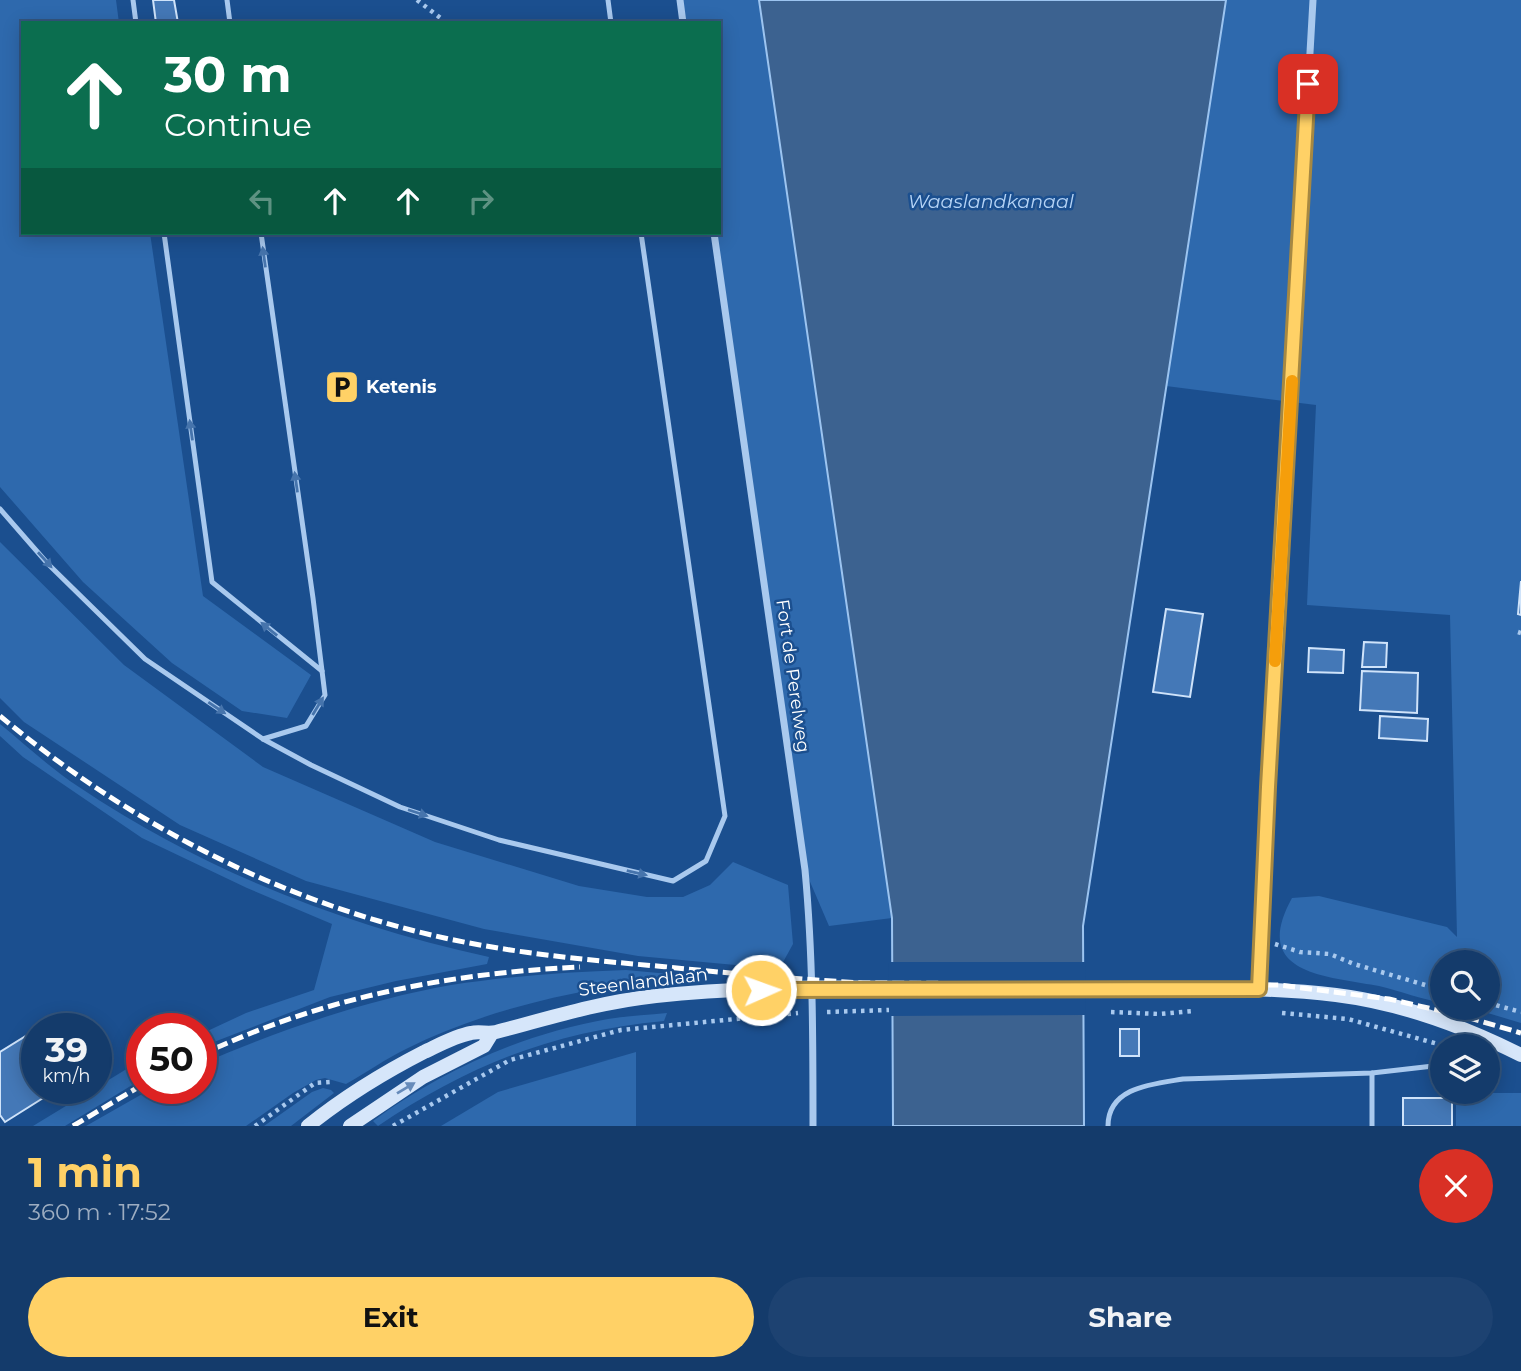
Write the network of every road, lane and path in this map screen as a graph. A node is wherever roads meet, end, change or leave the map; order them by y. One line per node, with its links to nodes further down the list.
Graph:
1 (133, 0): 7 (lane)
2 (227, 0): 8 (lane)
3 (416, 0): 9 (path)
4 (608, 0): 10 (lane)
5 (680, 0): 11 (street)
6 (1313, 0): 19 (street)
7 (136, 21)
8 (230, 21)
9 (444, 21)
10 (611, 21)
11 (683, 21)
12 (164, 235): 17 (lane, one-way to 12)
13 (261, 235): 17 (lane, one-way to 13)
14 (641, 235): 18 (lane, one-way to 14)
15 (713, 235): 21 (street, Fort de Perelweg)
16 (0, 509): 18 (lane, one-way to 18)
17 (322, 671): 18 (lane, one-way to 17)
18 (263, 739)
19 (1261, 940): 20 (path); 22 (street)
20 (1430, 986)
21 (813, 988): 22 (main road, Steenlandlaan); 27 (street, Fort de Perelweg); 30 (main road, Steenlandlaan)
22 (1259, 989): 31 (main road)
23 (1500, 1006): 29 (path)
24 (886, 1010): 27 (path)
25 (1098, 1011): 26 (path)
26 (1195, 1011)
27 (813, 1012): 39 (path); 40 (street, Fort de Perelweg)
28 (1272, 1012): 32 (path)
29 (1521, 1012)
30 (492, 1033): 37 (main road, Steenlandlaan); 38 (main road, Steenlandlaan, one-way to 30)
31 (1476, 1034)
32 (1430, 1042)
33 (1500, 1045): 34 (main road)
34 (1521, 1055)
35 (1430, 1066): 36 (lane)
36 (1372, 1073): 41 (lane); 42 (lane)
37 (308, 1126)
38 (350, 1126)
39 (393, 1126)
40 (813, 1126)
41 (1108, 1126)
42 (1372, 1126)

